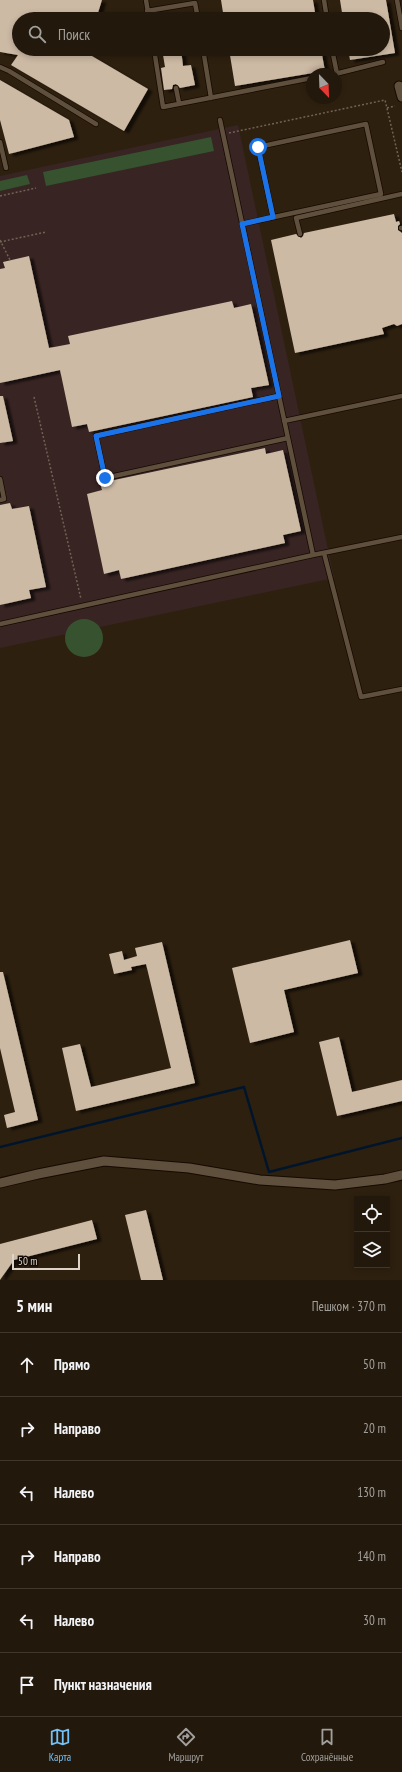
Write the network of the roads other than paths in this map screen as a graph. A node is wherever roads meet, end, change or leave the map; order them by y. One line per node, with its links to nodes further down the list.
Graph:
1 (146, 0): 4 (lane)
2 (324, 0): 6 (lane)
3 (397, 0): 7 (lane)
4 (147, 11): 5 (lane)
5 (197, 12)
6 (326, 12)
7 (402, 28)
8 (155, 56): 20 (lane)
9 (204, 56): 19 (lane)
10 (333, 56): 13 (lane)
11 (383, 62): 14 (lane)
12 (0, 67): 22 (lane)
13 (335, 68)
14 (342, 72)
15 (306, 79): 19 (lane)
16 (399, 86): 18 (street)
17 (176, 88): 20 (lane)
18 (402, 97)
19 (211, 98): 20 (lane)
20 (179, 104)
21 (220, 120): 27 (lane)
22 (96, 124)
23 (0, 142): 24 (lane)
24 (6, 168)
25 (402, 194): 28 (lane)
26 (273, 217): 26 (lane); 27 (lane)
27 (242, 224): 29 (lane)
28 (300, 234)
29 (279, 396): 31 (lane); 32 (lane)
30 (402, 396): 31 (lane)
31 (284, 421): 32 (lane)
32 (288, 438): 37 (lane)
33 (0, 479): 34 (lane)
34 (0, 500)
35 (402, 537): 36 (lane)
36 (324, 553): 37 (lane); 39 (lane)
37 (313, 555): 38 (lane)
38 (0, 624)
39 (402, 689)
40 (402, 1175): 41 (street)
41 (0, 1184)

